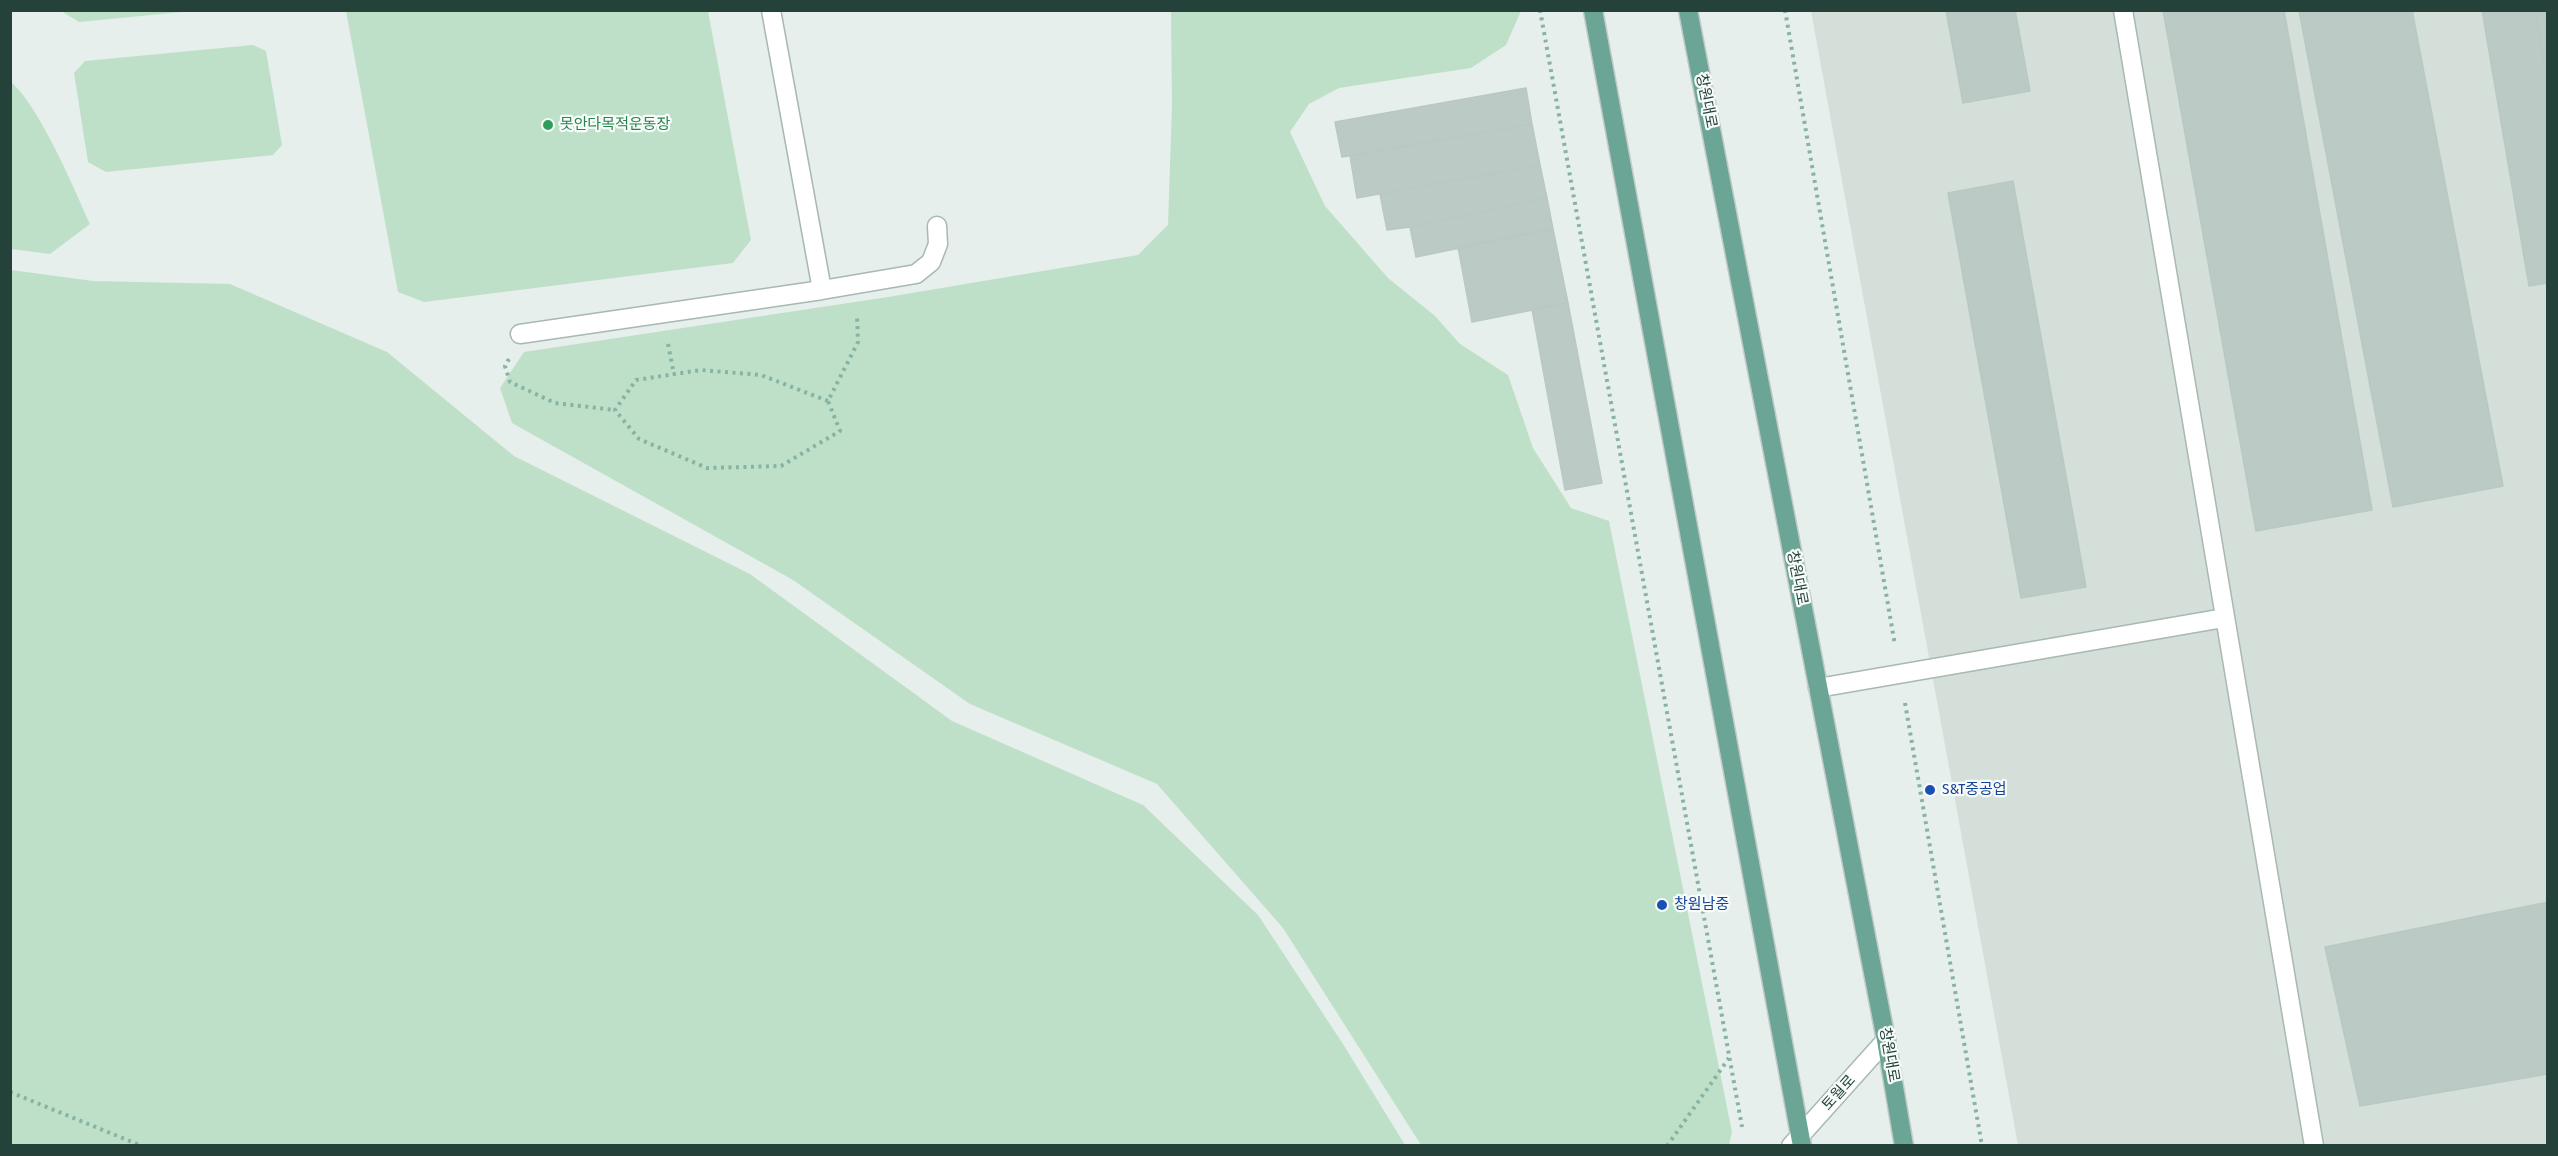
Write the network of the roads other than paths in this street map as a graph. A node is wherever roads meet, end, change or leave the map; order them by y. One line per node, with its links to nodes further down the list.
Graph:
1 (771, 10): 6 (street)
2 (1593, 10): 11 (main road)
3 (1688, 10): 9 (main road, 창원대로)
4 (2123, 10): 8 (street)
5 (936, 226): 6 (street)
6 (822, 290): 7 (street)
7 (520, 334)
8 (2224, 618): 9 (street); 13 (street)
9 (1818, 688): 10 (main road, 창원대로)
10 (1886, 1040): 11 (street, 토월로); 12 (main road, 창원대로)
11 (1798, 1142)
12 (1904, 1146)
13 (2314, 1146)

